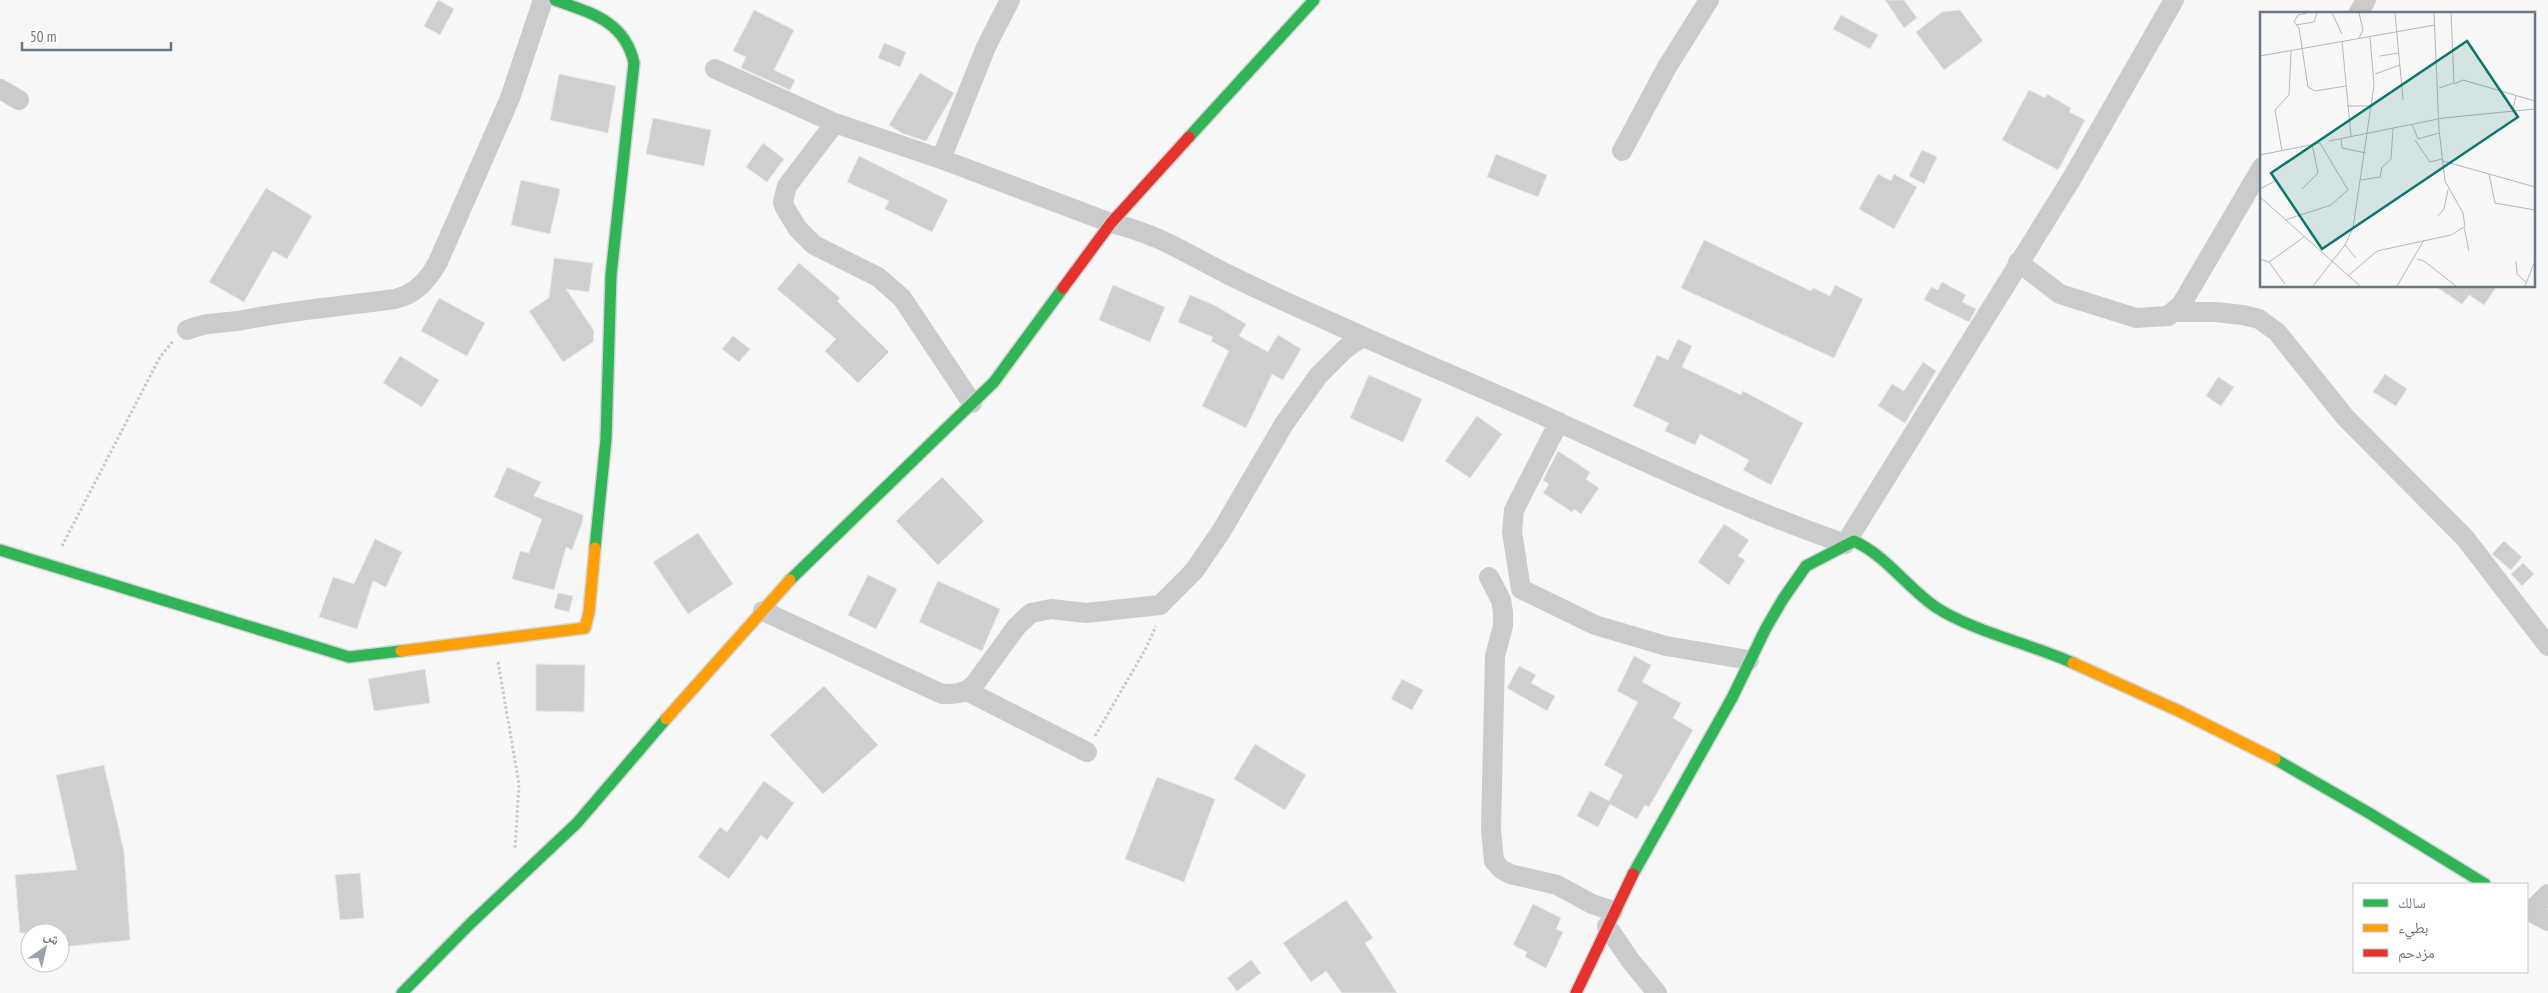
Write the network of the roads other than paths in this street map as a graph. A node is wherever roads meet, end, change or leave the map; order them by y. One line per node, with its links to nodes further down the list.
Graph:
1 (542, 0): 19 (street)
2 (555, 0): 24 (street)
3 (1010, 0): 14 (street)
4 (1709, 0): 13 (street)
5 (2174, 0): 17 (street)
6 (2366, 0): 8 (street)
7 (1305, 2): 16 (street)
8 (2359, 12)
9 (715, 69): 12 (street)
10 (0, 89): 11 (street)
11 (19, 100)
12 (835, 123): 14 (street); 21 (street)
13 (1622, 151)
14 (941, 158): 16 (street)
15 (2260, 171): 18 (street)
16 (1111, 223): 20 (street); 21 (street)
17 (2018, 262): 18 (street); 23 (street)
18 (2173, 312): 27 (street)
19 (187, 330)
20 (1362, 337): 22 (street); 29 (street)
21 (972, 402): 26 (street)
22 (1559, 422): 23 (street); 28 (street)
23 (1846, 544): 28 (street); 31 (street)
24 (0, 550)
25 (1489, 577): 34 (street)
26 (763, 611): 29 (street); 36 (street)
27 (2548, 646)
28 (1749, 660): 34 (street)
29 (967, 691): 30 (street)
30 (1087, 752)
31 (2482, 883)
32 (2548, 894): 33 (street)
33 (2528, 911): 35 (street)
34 (1610, 919): 37 (street); 38 (street)
35 (2548, 921)
36 (402, 993)
37 (1576, 993)
38 (1657, 993)

